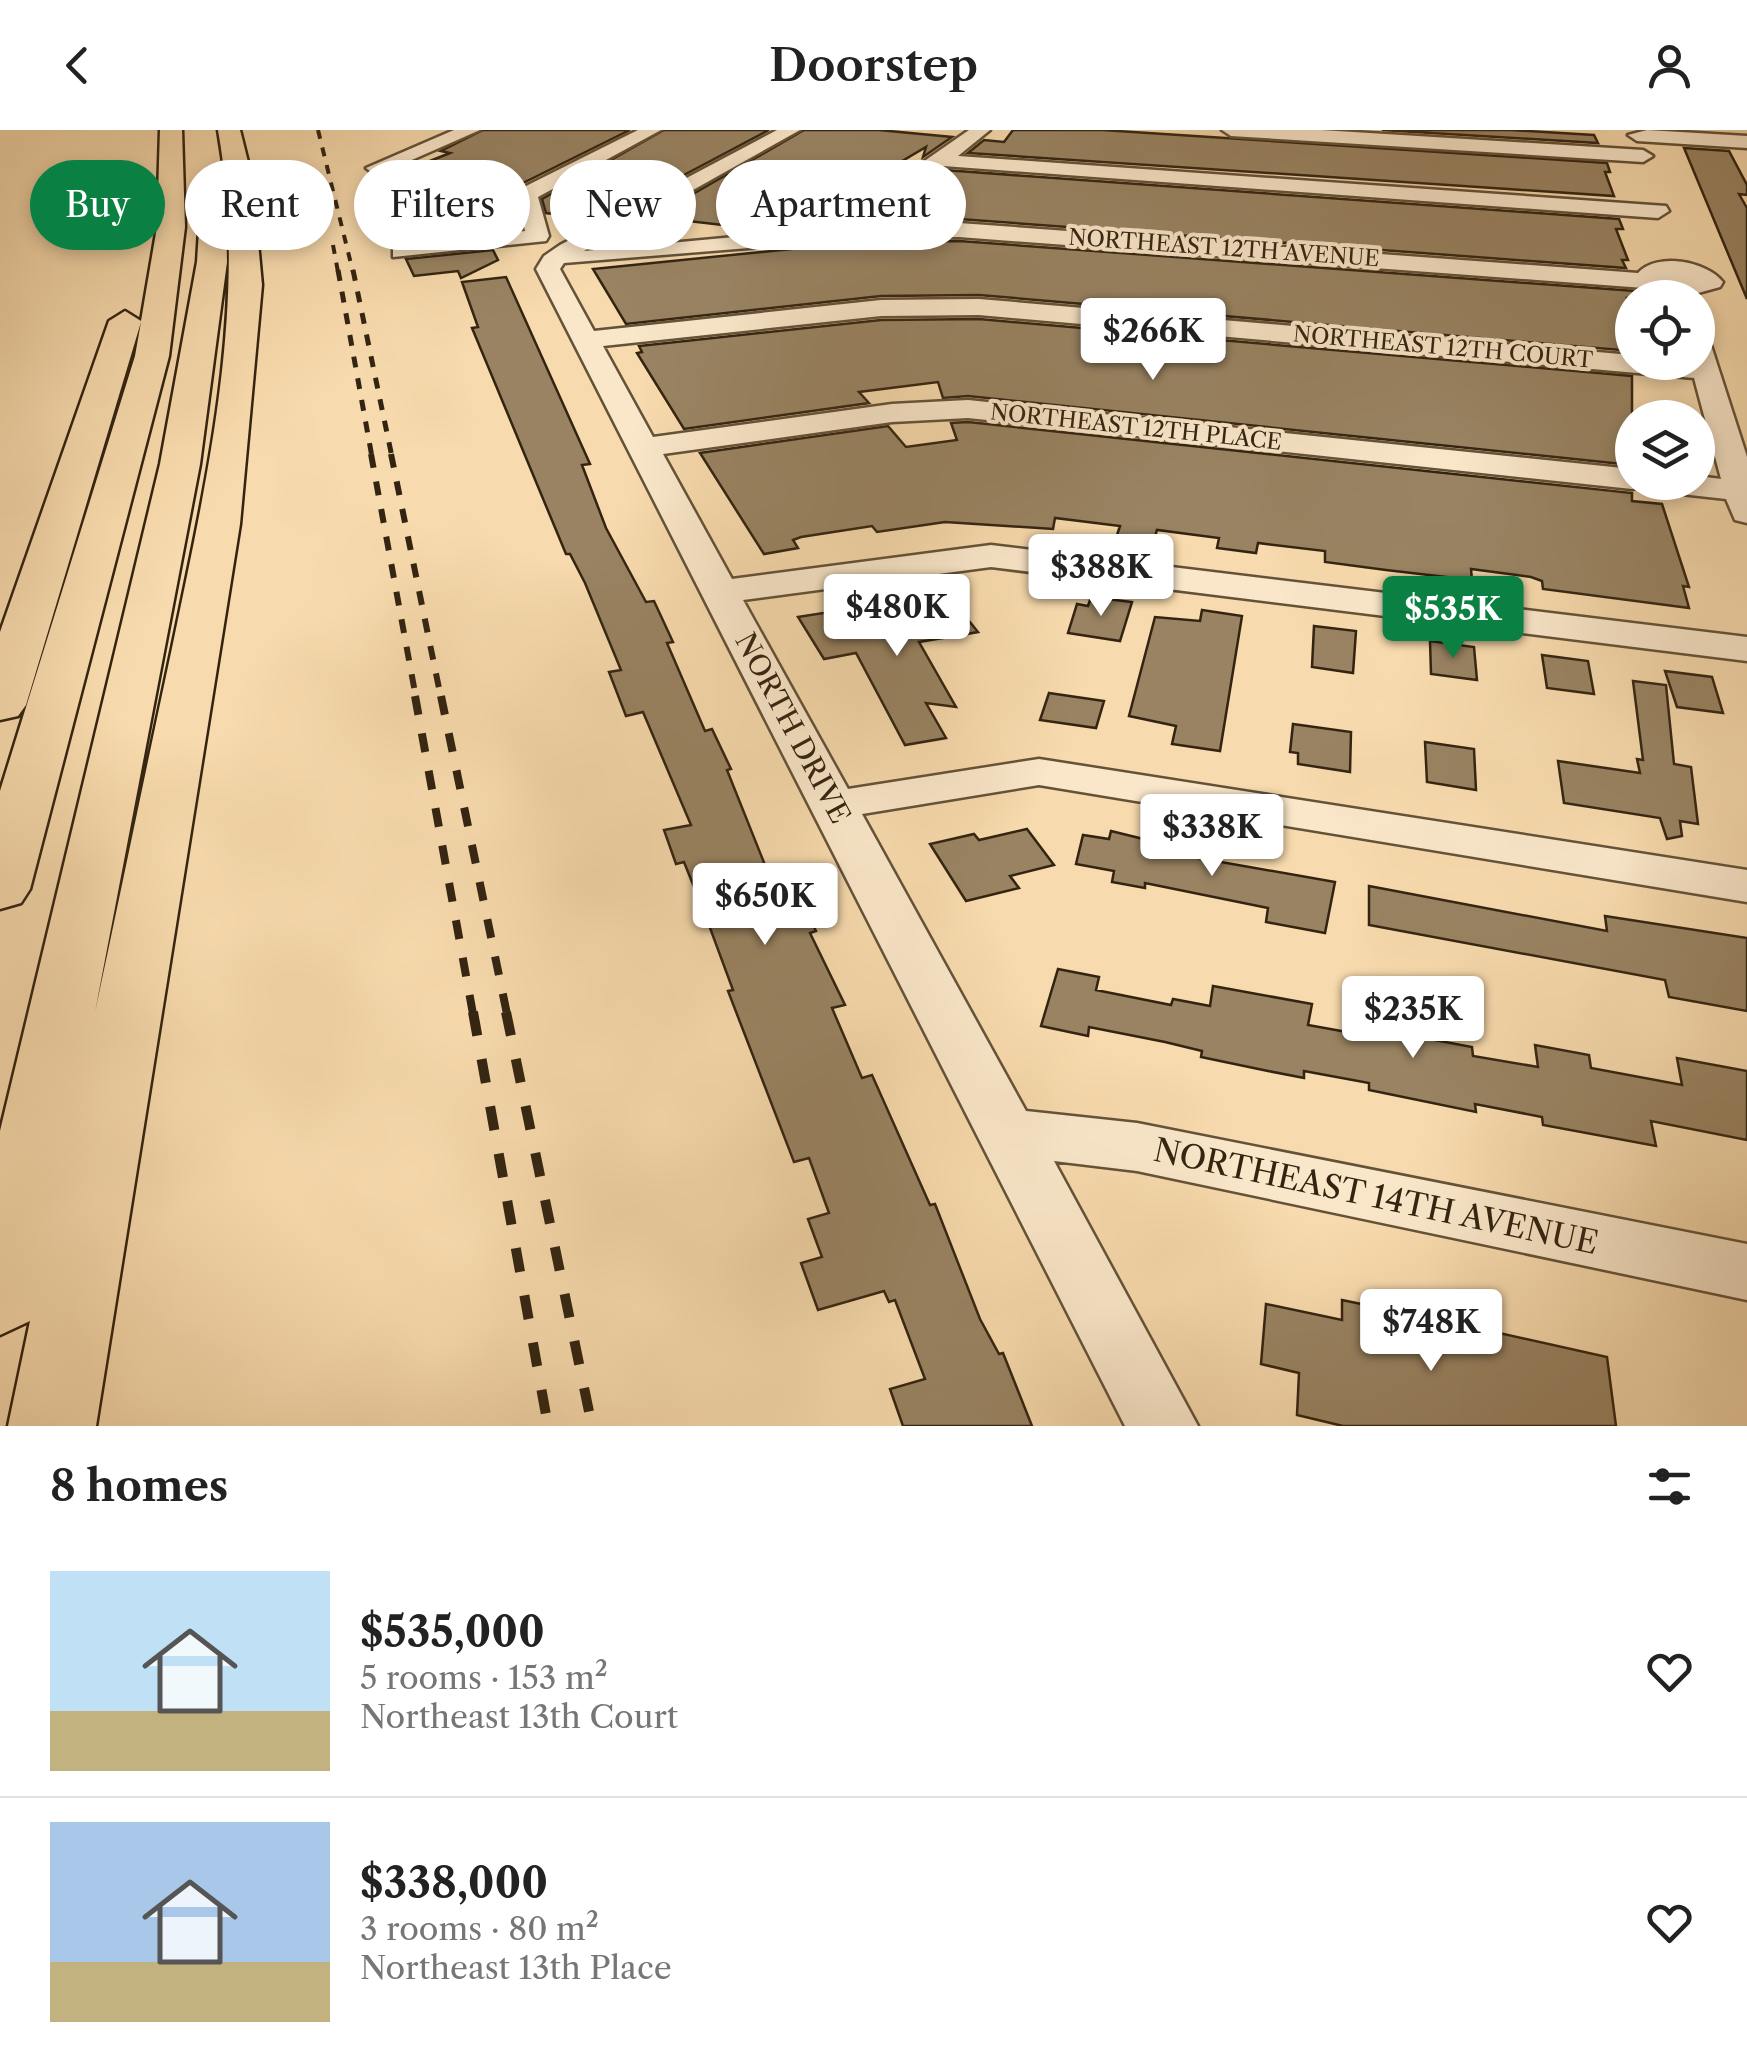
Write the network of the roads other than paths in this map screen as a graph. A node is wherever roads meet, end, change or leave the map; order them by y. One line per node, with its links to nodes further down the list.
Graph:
1 (143, 130): 39 (highway)
2 (171, 130): 42 (highway)
3 (471, 130): 12 (street)
4 (652, 130): 18 (street)
5 (790, 130): 26 (street)
6 (981, 130): 16 (street)
7 (1232, 130): 19 (street)
8 (1637, 132): 10 (street); 19 (street)
9 (223, 134): 45 (highway); 46 (highway)
10 (1747, 142)
11 (384, 145): 12 (street)
12 (433, 145): 13 (street)
13 (410, 154): 14 (street); 15 (street)
14 (367, 158)
15 (395, 160)
16 (937, 160)
17 (966, 161): 19 (street)
18 (530, 192)
19 (1653, 192)
20 (530, 205): 22 (street)
21 (966, 231): 27 (street, NORTHEAST 12TH AVENUE)
22 (530, 237)
23 (716, 241): 26 (street, NORTHEAST 12TH AVENUE)
24 (418, 250): 25 (street)
25 (401, 252)
26 (560, 255): 30 (street, NORTH DRIVE)
27 (1642, 280)
28 (1715, 284): 29 (street, NORTHEAST 12TH AVENUE)
29 (1732, 284)
30 (584, 340): 31 (street, NORTHEAST 12TH COURT); 33 (street, NORTH DRIVE)
31 (1615, 349)
32 (1708, 380): 36 (street)
33 (641, 448): 34 (street, NORTHEAST 12TH PLACE); 37 (street, NORTH DRIVE)
34 (1615, 477)
35 (1715, 495): 36 (street)
36 (1744, 502)
37 (722, 592): 38 (street); 40 (street, NORTH DRIVE)
38 (1747, 649)
39 (0, 705)
40 (833, 805): 41 (street); 43 (street, NORTH DRIVE)
41 (1747, 886)
42 (0, 889)
43 (1004, 1132): 44 (street, NORTHEAST 14TH AVENUE); 47 (street, NORTH DRIVE)
44 (1747, 1272)
45 (0, 1300)
46 (52, 1426)
47 (1162, 1426)

